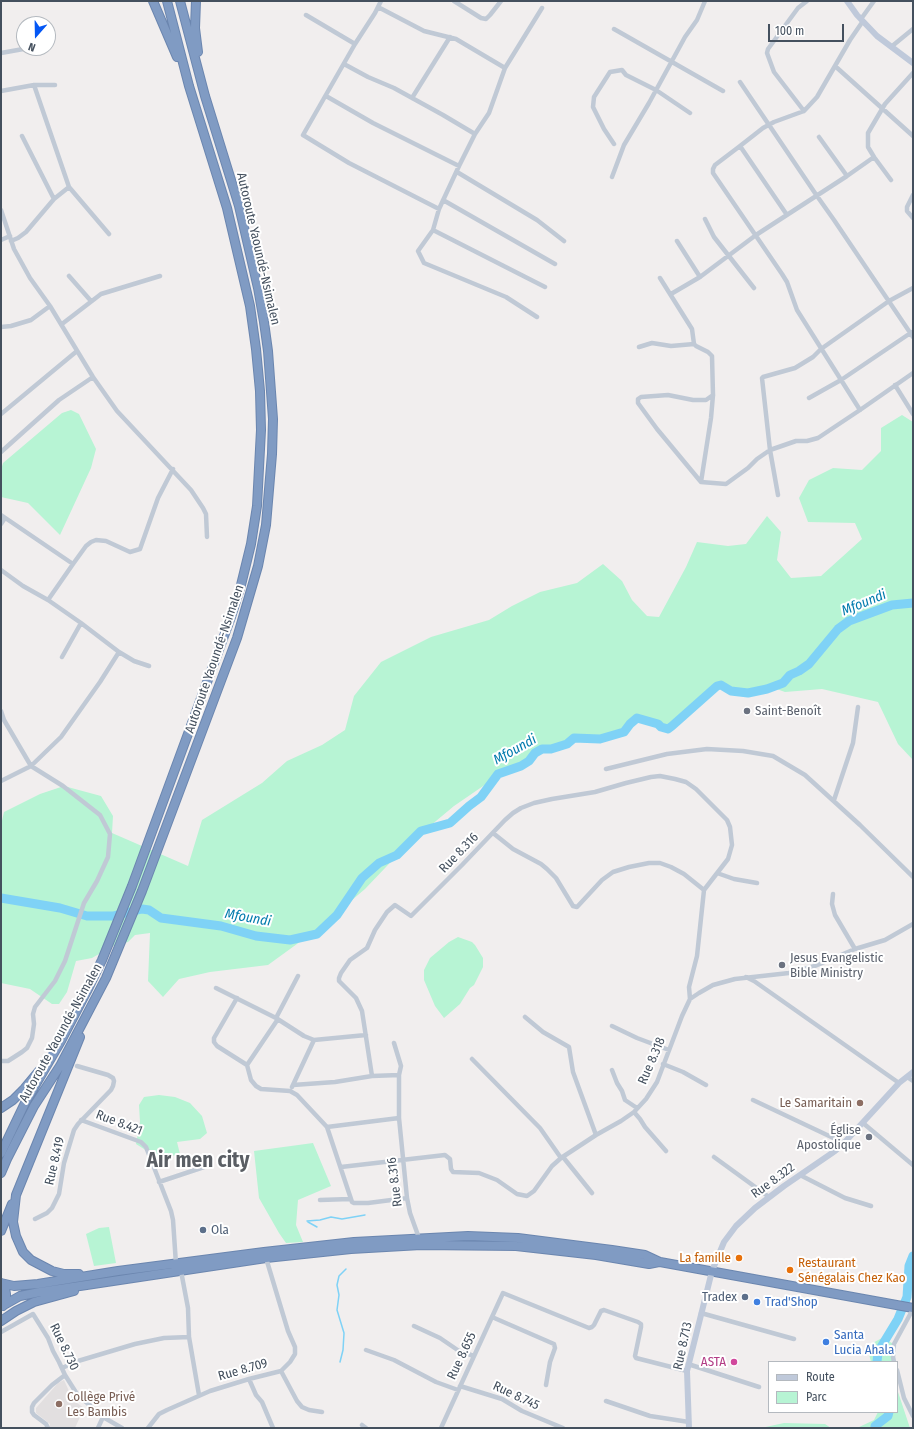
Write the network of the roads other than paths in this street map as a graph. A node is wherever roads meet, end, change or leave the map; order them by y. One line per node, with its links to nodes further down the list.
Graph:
1 (153, 1): 32 (highway)
2 (167, 1): 32 (highway, Autoroute Yaoundé-Nsimalen)
3 (196, 1): 36 (highway)
4 (381, 1): 12 (street)
5 (454, 1): 6 (street)
6 (501, 1)
7 (705, 1): 23 (street)
8 (807, 1): 40 (street)
9 (847, 1): 15 (main road)
10 (874, 1): 15 (street)
11 (181, 2): 36 (highway, Autoroute Yaoundé-Nsimalen)
12 (378, 7): 18 (street); 19 (street)
13 (542, 8): 27 (street)
14 (306, 15): 19 (street)
15 (862, 20): 20 (main road); 26 (street)
16 (614, 29): 23 (street)
17 (913, 29): 20 (street)
18 (450, 37): 27 (street); 38 (street)
19 (355, 44): 25 (street)
20 (891, 47): 24 (main road)
21 (16, 50): 22 (street)
22 (1, 53)
23 (671, 62): 33 (street); 35 (street)
24 (913, 63)
25 (344, 64): 37 (street); 38 (street)
26 (835, 66): 39 (street); 40 (street)
27 (505, 68): 43 (street)
28 (913, 73): 39 (street)
29 (740, 82): 42 (street)
30 (34, 85): 31 (street); 34 (street); 55 (street)
31 (55, 85)
32 (189, 86): 140 (highway, Autoroute Yaoundé-Nsimalen)
33 (656, 90): 41 (street); 47 (street); 53 (street)
34 (1, 91)
35 (723, 91)
36 (205, 96): 133 (highway, Autoroute Yaoundé-Nsimalen)
37 (326, 96): 50 (street); 60 (street)
38 (412, 98): 43 (street)
39 (882, 108): 45 (street); 49 (street)
40 (804, 111): 42 (street)
41 (690, 113)
42 (768, 125): 48 (street); 57 (street)
43 (475, 134): 50 (street)
44 (22, 136): 58 (street)
45 (913, 136)
46 (819, 137): 52 (street)
47 (614, 144)
48 (740, 146): 62 (street); 67 (street)
49 (874, 157): 52 (street); 54 (street)
50 (459, 166): 51 (street)
51 (457, 172): 59 (street); 70 (street)
52 (847, 176): 57 (street)
53 (612, 177)
54 (891, 180)
55 (69, 187): 58 (street); 66 (street)
56 (913, 195): 63 (street)
57 (817, 196): 62 (street); 83 (street)
58 (54, 199): 68 (street)
59 (443, 200): 60 (street); 73 (street)
60 (439, 209): 65 (street)
61 (1, 210): 68 (street)
62 (786, 214): 67 (street)
63 (913, 218)
64 (705, 219): 72 (street)
65 (433, 230): 78 (street); 85 (street)
66 (109, 234)
67 (756, 235): 72 (street); 91 (street)
68 (10, 239): 69 (street); 84 (street)
69 (1, 240)
70 (564, 241)
71 (677, 241): 76 (street)
72 (728, 256): 76 (street); 79 (street)
73 (555, 264)
74 (69, 276): 82 (street)
75 (160, 276): 82 (street)
76 (700, 277): 81 (street)
77 (660, 278): 81 (street)
78 (545, 287)
79 (754, 288)
80 (913, 288): 83 (street)
81 (672, 294): 89 (street)
82 (91, 301): 86 (street)
83 (889, 301): 88 (street); 91 (street)
84 (50, 306): 86 (street); 87 (street)
85 (537, 317)
86 (62, 324): 92 (street)
87 (1, 326)
88 (912, 334): 95 (street)
89 (694, 344): 90 (street); 97 (street)
90 (639, 346)
91 (821, 349): 95 (street); 102 (street)
92 (77, 351): 94 (street); 100 (street)
93 (913, 373): 96 (street)
94 (93, 377): 103 (street); 104 (street)
95 (840, 380): 98 (street); 99 (street)
96 (895, 386): 99 (street); 101 (street)
97 (713, 396): 105 (street); 105 (street)
98 (809, 398)
99 (860, 410): 102 (street)
100 (1, 414)
101 (913, 414)
102 (770, 450): 105 (street); 106 (street)
103 (1, 452)
104 (173, 469): 109 (street); 110 (street)
105 (701, 482)
106 (778, 495)
107 (3, 516): 108 (street); 110 (street)
108 (1, 524)
109 (208, 536)
110 (73, 564): 112 (street)
111 (1, 570): 112 (street)
112 (48, 600): 113 (street)
113 (81, 623): 114 (street); 115 (street)
114 (119, 652): 116 (street); 119 (street)
115 (62, 657)
116 (150, 666)
117 (858, 707): 122 (street)
118 (1, 711): 119 (street)
119 (31, 766): 121 (street); 146 (street)
120 (606, 769): 122 (street)
121 (1, 781)
122 (834, 800): 125 (street)
123 (493, 833): 124 (street, Rue 8.316); 127 (street); 141 (street, Rue 8.316)
124 (717, 873): 126 (street); 127 (street, Rue 8.316)
125 (913, 877)
126 (757, 883)
127 (704, 890): 136 (street)
128 (833, 894): 130 (street)
129 (913, 924): 130 (street)
130 (855, 950): 132 (street)
131 (298, 976): 138 (street)
132 (746, 977): 136 (street); 155 (street)
133 (106, 978): 178 (highway, Autoroute Yaoundé-Nsimalen); 182 (highway)
134 (216, 988): 135 (street)
135 (237, 998): 138 (street); 148 (street)
136 (690, 999): 144 (street, Rue 8.318)
137 (525, 1017): 167 (street)
138 (277, 1018): 142 (street); 148 (street)
139 (612, 1026): 144 (street)
140 (68, 1027): 160 (highway); 165 (highway, Autoroute Yaoundé-Nsimalen)
141 (366, 1035): 142 (street); 153 (street, Rue 8.316)
142 (314, 1040): 156 (street)
143 (394, 1043): 152 (street, Rue 8.316)
144 (668, 1050): 147 (street, Rue 8.318)
145 (472, 1059): 172 (street)
146 (1, 1061)
147 (664, 1064): 157 (street); 161 (street, Rue 8.318)
148 (247, 1065): 158 (street)
149 (77, 1066): 163 (street, Rue 8.419)
150 (612, 1070): 161 (street)
151 (913, 1072): 154 (main road, Rue 8.322)
152 (399, 1075): 153 (street); 162 (street, Rue 8.316)
153 (372, 1076): 156 (street)
154 (910, 1079): 155 (main road, Rue 8.322)
155 (899, 1083): 164 (main road, Rue 8.322)
156 (293, 1085): 158 (street)
157 (706, 1085)
158 (290, 1091): 166 (street)
159 (753, 1100): 169 (street)
160 (1, 1108)
161 (636, 1110): 167 (street, Rue 8.318); 170 (street)
162 (399, 1118): 166 (street); 174 (street, Rue 8.316)
163 (81, 1120): 180 (street, Rue 8.421); 188 (street, Rue 8.419)
164 (863, 1123): 169 (main road, Rue 8.322); 176 (street)
165 (15, 1124): 168 (highway); 171 (highway, Autoroute Yaoundé-Nsimalen)
166 (327, 1127): 177 (street)
167 (596, 1135): 172 (street, Rue 8.318)
168 (1, 1142)
169 (844, 1143): 179 (main road, Rue 8.322)
170 (666, 1151)
171 (1, 1153)
172 (562, 1157): 174 (street, Rue 8.318); 181 (street)
173 (714, 1157): 183 (street)
174 (404, 1160): 177 (street); 184 (street, Rue 8.316)
175 (206, 1165): 180 (street)
176 (913, 1165)
177 (341, 1167): 185 (street)
178 (1, 1173)
179 (800, 1175): 183 (main road, Rue 8.322); 187 (street)
180 (159, 1182): 193 (street, Rue 8.421)
181 (592, 1193)
182 (16, 1195): 189 (highway); 196 (highway)
183 (769, 1197): 195 (main road, Rue 8.322)
184 (407, 1198): 185 (street); 190 (street, Rue 8.316)
185 (350, 1199): 186 (street)
186 (320, 1200)
187 (871, 1206)
188 (34, 1219)
189 (1, 1231)
190 (419, 1238): 192 (highway); 193 (highway)
191 (266, 1258): 192 (highway); 194 (highway); 213 (street, Rue 8.709)
192 (660, 1262): 195 (highway)
193 (176, 1264): 196 (highway)
194 (181, 1271): 197 (highway); 206 (street)
195 (712, 1271): 200 (highway); 201 (main road, Rue 8.713)
196 (118, 1272): 198 (highway)
197 (122, 1280): 199 (highway); 203 (highway)
198 (1, 1283): 199 (highway)
199 (2, 1306)
200 (913, 1308): 210 (street)
201 (701, 1313): 207 (street); 211 (main road, Rue 8.713)
202 (492, 1317): 209 (street, Rue 8.655); 214 (street, Rue 8.655); 218 (street)
203 (1, 1321)
204 (414, 1326): 209 (street)
205 (1, 1332): 212 (street, Rue 8.730)
206 (189, 1337): 212 (street); 221 (street)
207 (794, 1338)
208 (366, 1350): 220 (street, Rue 8.745)
209 (474, 1356): 220 (street, Rue 8.655)
210 (894, 1361)
211 (688, 1364): 214 (main road, Rue 8.713); 219 (street)
212 (62, 1368): 216 (street, Rue 8.730)
213 (281, 1371): 217 (street, Rue 8.709); 223 (street)
214 (687, 1371): 226 (main road, Rue 8.713)
215 (898, 1374): 224 (street)
216 (65, 1375): 225 (street, Rue 8.730); 227 (street)
217 (249, 1379): 221 (street, Rue 8.709); 231 (street)
218 (546, 1385)
219 (759, 1387)
220 (459, 1388): 232 (street, Rue 8.655); 233 (street, Rue 8.745)
221 (199, 1395): 230 (street, Rue 8.709)
222 (606, 1401): 226 (street)
223 (322, 1412)
224 (913, 1416)
225 (103, 1417): 228 (street); 229 (street, Rue 8.730)
226 (689, 1425)
227 (48, 1428)
228 (98, 1428)
229 (122, 1428)
230 (148, 1428)
231 (273, 1428)
232 (441, 1428)
233 (563, 1428)

